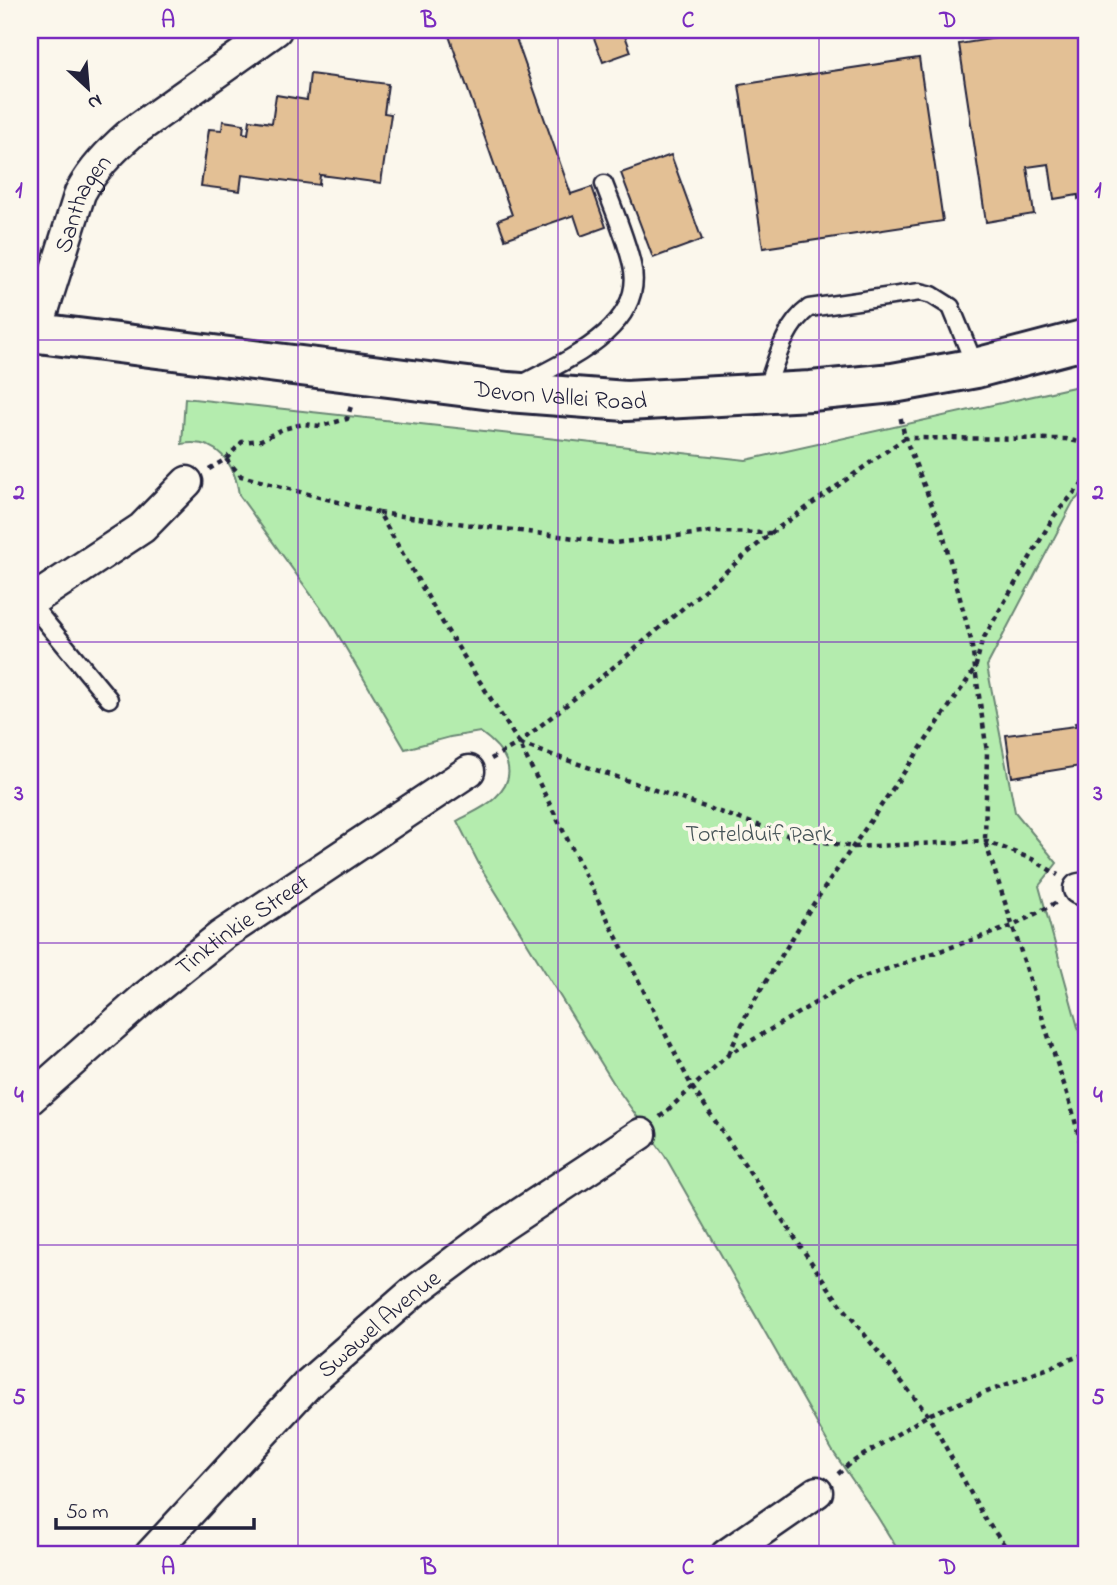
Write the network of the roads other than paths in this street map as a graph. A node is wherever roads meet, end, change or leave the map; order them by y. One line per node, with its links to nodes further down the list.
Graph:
1 (276, 30): 3 (street, Santhagen)
2 (604, 184): 6 (lane)
3 (33, 333): 6 (street, Devon Vallei Road)
4 (1087, 339): 5 (street, Devon Vallei Road)
5 (976, 368): 7 (street, Devon Vallei Road); 7 (lane)
6 (508, 392): 7 (street, Devon Vallei Road)
7 (765, 394)
8 (187, 482): 9 (street)
9 (33, 594): 10 (lane)
10 (109, 699)
11 (469, 771): 12 (street, Tinktinkie Street)
12 (30, 1099)
13 (641, 1134): 15 (street, Swawel Avenue)
14 (817, 1492): 16 (street)
15 (150, 1555)
16 (726, 1555)

